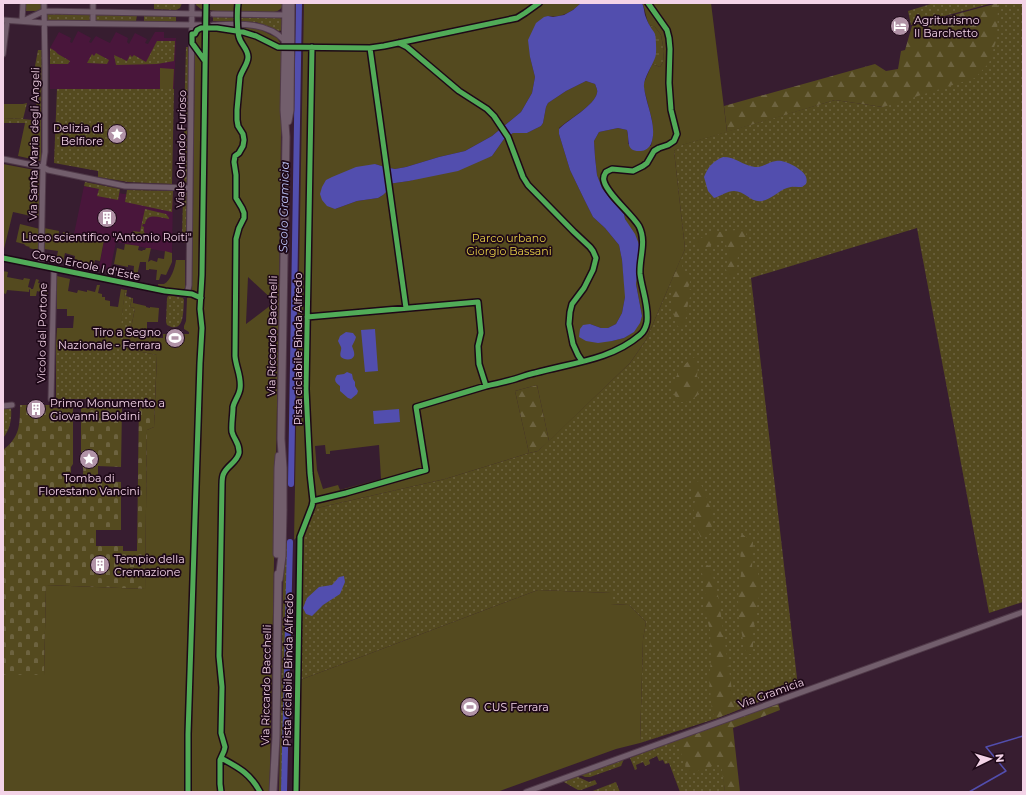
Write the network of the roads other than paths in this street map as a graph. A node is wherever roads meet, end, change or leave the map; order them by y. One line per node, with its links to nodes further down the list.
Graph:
1 (23, 3): 15 (street)
2 (44, 3): 7 (street, Via Santa Maria degli Angeli)
3 (93, 3): 8 (street)
4 (192, 3): 10 (street, Viale Orlando Furioso)
5 (286, 3): 13 (main road, Via Riccardo Bacchelli)
6 (291, 3): 13 (main road, Via Riccardo Bacchelli)
7 (44, 11): 8 (street); 15 (street); 16 (street, Via Santa Maria degli Angeli)
8 (93, 12): 9 (street); 17 (street)
9 (139, 13): 10 (street); 18 (street)
10 (192, 14): 11 (street); 19 (street, Viale Orlando Furioso)
11 (201, 14)
12 (213, 14): 13 (street)
13 (288, 15): 22 (main road, Via Riccardo Bacchelli)
14 (5, 20): 15 (street); 23 (street)
15 (22, 21): 16 (street)
16 (44, 23): 17 (street); 25 (street, Via Santa Maria degli Angeli)
17 (93, 23): 18 (street)
18 (139, 24): 19 (street)
19 (192, 25): 20 (street); 26 (street, Viale Orlando Furioso)
20 (201, 25)
21 (213, 25): 22 (street)
22 (287, 37): 35 (main road, Via Riccardo Bacchelli)
23 (3, 54)
24 (3, 159): 25 (street)
25 (43, 167): 26 (street); 28 (street, Via Santa Maria degli Angeli)
26 (190, 188): 30 (street, Viale Orlando Furioso)
27 (3, 258): 28 (street, Corso Ercole I d'Este)
28 (41, 266): 29 (street, Corso Ercole I d'Este)
29 (54, 268): 30 (street, Corso Ercole I d'Este); 31 (street, Vicolo del Portone)
30 (176, 293)
31 (51, 399)
32 (3, 406): 33 (street)
33 (12, 406)
34 (1023, 612): 36 (street, Via Gramicia)
35 (274, 792)
36 (526, 792)

